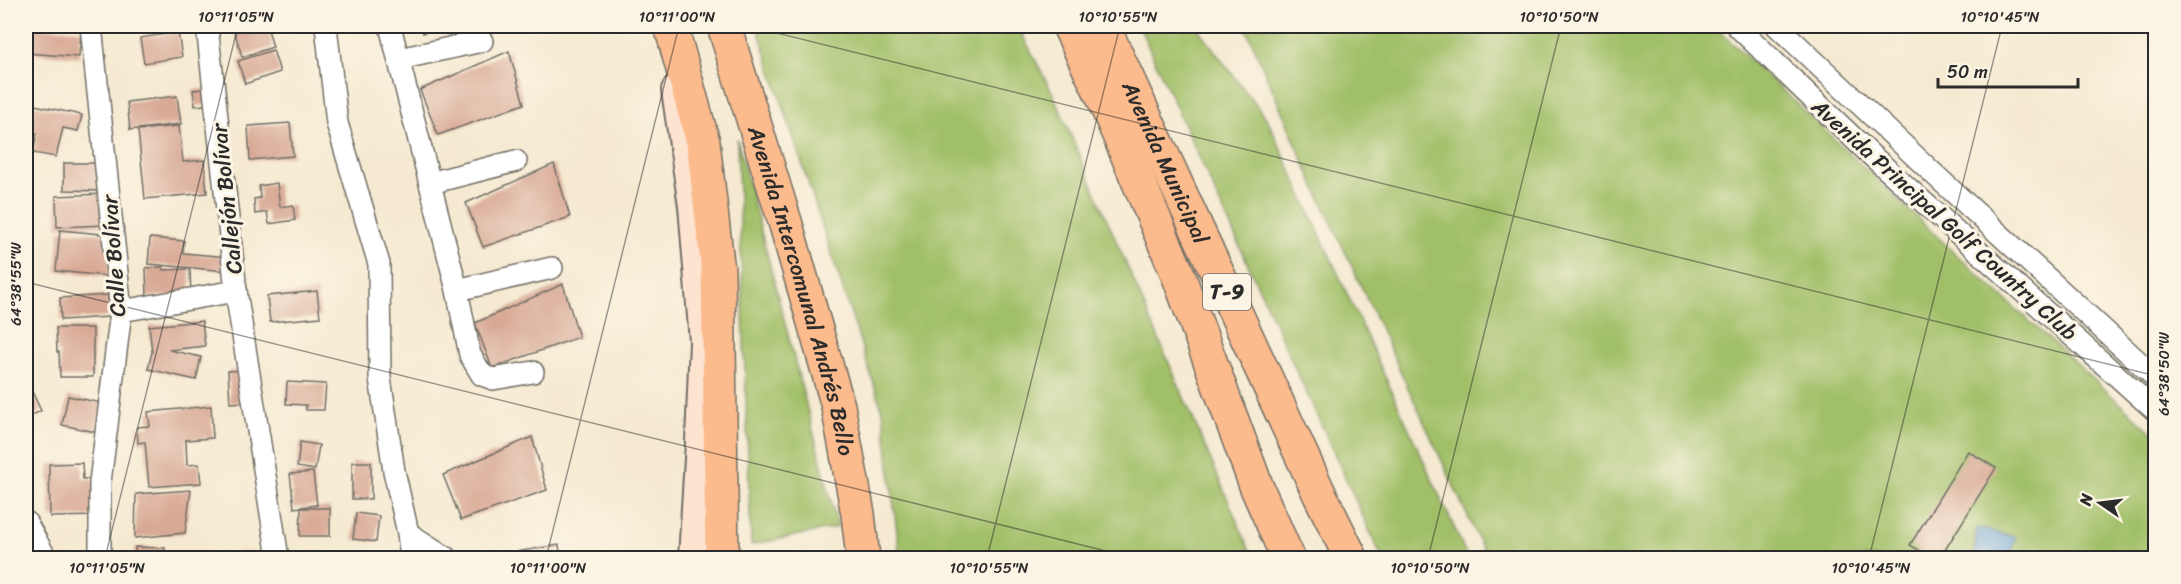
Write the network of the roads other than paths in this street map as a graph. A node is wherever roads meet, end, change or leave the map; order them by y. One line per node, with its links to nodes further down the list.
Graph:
1 (91, 26): 19 (street, Calle Bolívar)
2 (207, 26): 18 (street, Callejón Bolívar)
3 (326, 26): 24 (street)
4 (390, 26): 13 (street)
5 (665, 26): 30 (main road)
6 (671, 26): 31 (highway)
7 (724, 26): 32 (highway, Avenida Intercomunal Andrés Bello)
8 (1069, 26): 33 (highway, Avenida Municipal / T-9)
9 (1103, 26): 34 (highway, Avenida Municipal / T-9)
10 (1737, 26): 22 (street, Avenida Principal Golf Country Club)
11 (1777, 26): 21 (street, Avenida Principal Golf Country Club)
12 (482, 41): 13 (street)
13 (399, 59): 15 (street)
14 (516, 161): 15 (street)
15 (430, 183): 17 (street)
16 (552, 268): 17 (street)
17 (457, 290): 20 (street)
18 (236, 291): 19 (street, Callejón Bolívar); 27 (street)
19 (121, 311): 26 (street, Calle Bolívar)
20 (533, 372)
21 (2156, 378)
22 (2156, 411)
23 (26, 522): 25 (street)
24 (408, 533): 28 (street); 29 (street)
25 (46, 558)
26 (100, 558)
27 (278, 558)
28 (411, 558)
29 (447, 558)
30 (693, 558)
31 (722, 558)
32 (863, 558)
33 (1288, 558)
34 (1351, 558)

